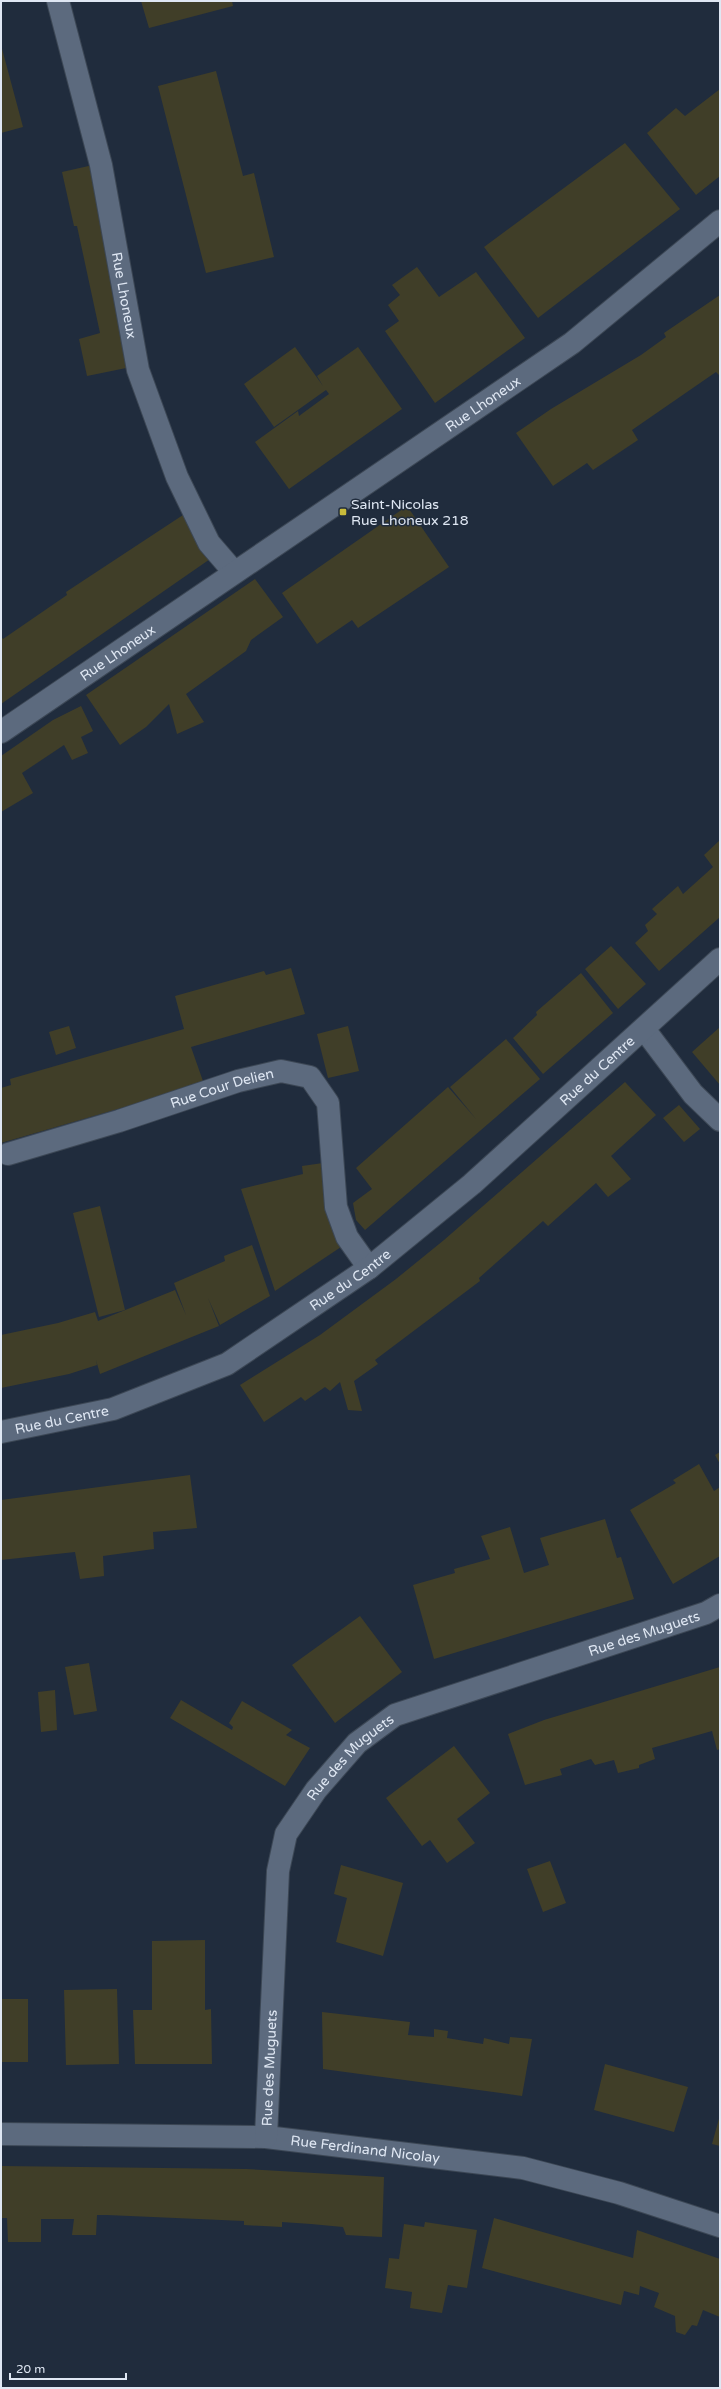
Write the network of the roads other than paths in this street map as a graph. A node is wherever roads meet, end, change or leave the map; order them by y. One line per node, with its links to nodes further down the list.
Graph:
1 (58, 1): 3 (street, Rue Lhoneux)
2 (720, 221): 3 (street, Rue Lhoneux)
3 (234, 572): 4 (street, Rue Lhoneux)
4 (1, 732)
5 (720, 959): 6 (street, Rue du Centre)
6 (644, 1029): 7 (street, Rue du Centre); 9 (street, Rue du Centre)
7 (720, 1120)
8 (8, 1154): 9 (street, Rue Cour Delien)
9 (369, 1268): 10 (street, Rue du Centre)
10 (1, 1432)
11 (720, 1605): 13 (street, Rue des Muguets)
12 (1, 2134): 13 (street, Rue Ferdinand Nicolay)
13 (266, 2137): 14 (street, Rue Ferdinand Nicolay)
14 (720, 2226)

